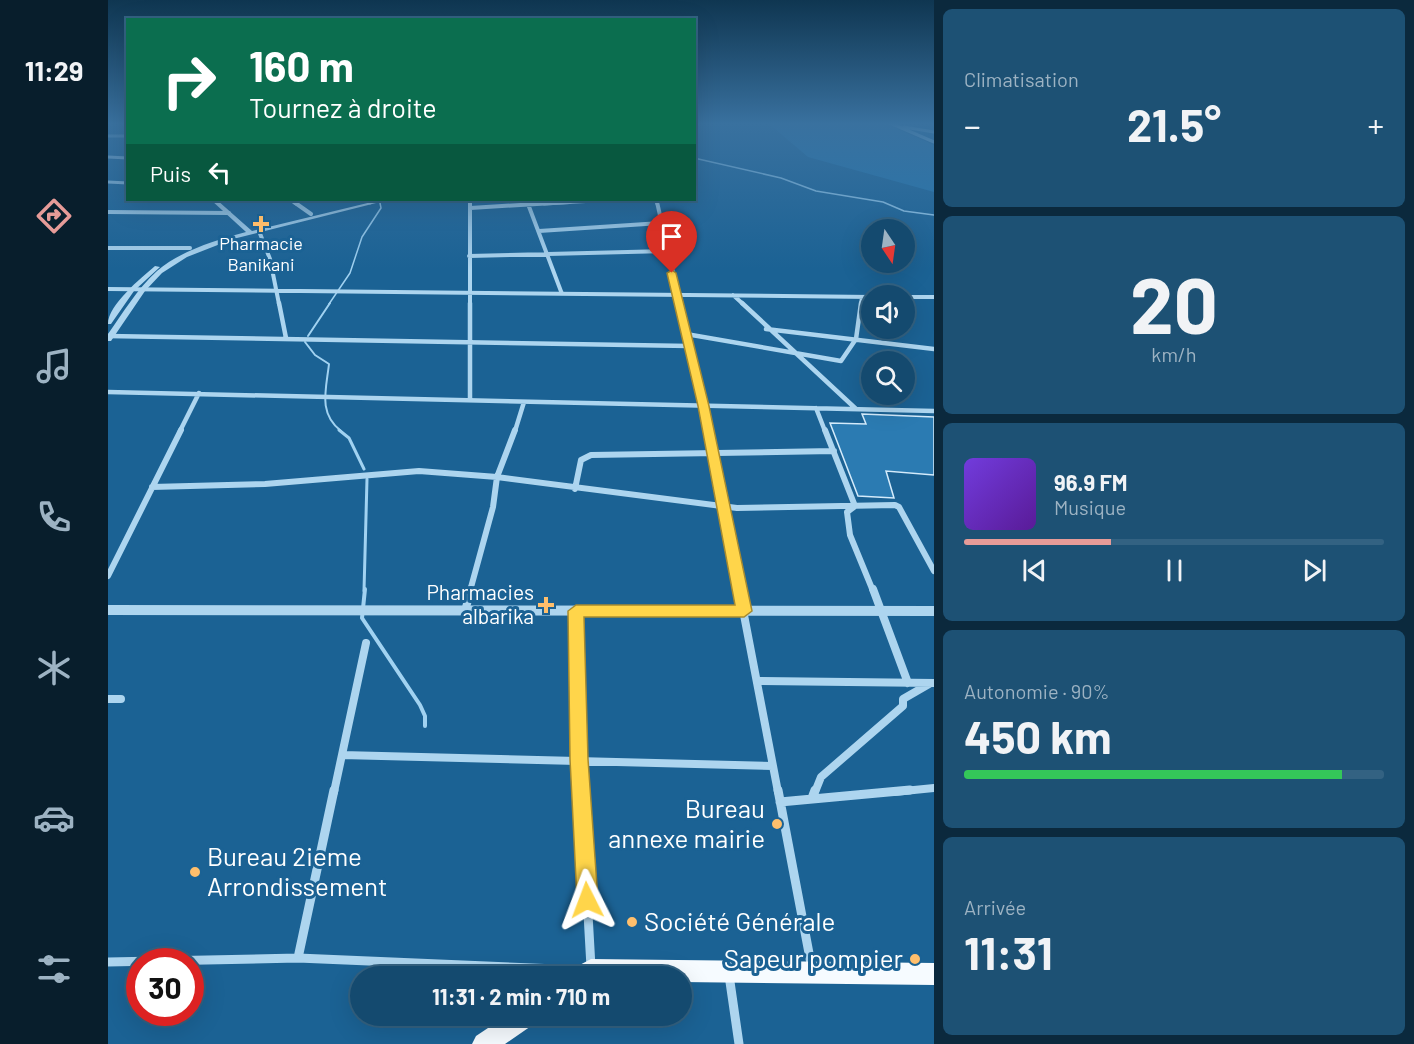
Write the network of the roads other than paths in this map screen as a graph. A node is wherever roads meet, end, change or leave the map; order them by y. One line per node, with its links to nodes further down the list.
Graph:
1 (108, 183): 2 (street)
2 (126, 183)
3 (215, 201): 12 (street)
4 (292, 201): 13 (street)
5 (367, 201): 13 (street); 15 (street)
6 (470, 201): 10 (street)
7 (590, 201): 9 (street)
8 (656, 201): 14 (street)
9 (528, 204): 10 (street); 16 (street)
10 (470, 208): 22 (street)
11 (108, 212): 12 (street)
12 (229, 213): 17 (street)
13 (311, 214): 17 (street)
14 (661, 223): 16 (street); 20 (street)
15 (259, 231): 17 (street); 26 (street)
16 (539, 231): 21 (street)
17 (250, 232): 19 (street); 25 (street)
18 (108, 248): 19 (street)
19 (190, 248): 24 (street)
20 (667, 251): 21 (street); 29 (street)
21 (546, 254): 22 (street); 28 (street)
22 (469, 256): 27 (street)
23 (108, 289): 24 (street)
24 (132, 290): 25 (street); 35 (street)
25 (143, 290): 26 (street); 38 (street)
26 (277, 291): 27 (street); 39 (street)
27 (470, 293): 28 (street); 41 (street)
28 (562, 294): 29 (street)
29 (677, 295): 30 (street); 37 (street)
30 (733, 296): 31 (street); 36 (street)
31 (861, 297)
32 (915, 297): 33 (street)
33 (934, 297)
34 (861, 304): 40 (street)
35 (108, 322)
36 (766, 329): 40 (street); 44 (street)
37 (686, 334): 42 (street); 44 (street)
38 (109, 337): 39 (street)
39 (286, 338): 41 (street)
40 (856, 339): 43 (street); 44 (street)
41 (472, 342): 42 (street); 47 (street)
42 (689, 346): 49 (street)
43 (934, 349)
44 (790, 351): 51 (street)
45 (108, 392): 46 (street)
46 (200, 393): 47 (street); 56 (street)
47 (470, 399): 48 (street)
48 (524, 402): 49 (street); 55 (street)
49 (704, 406): 50 (street); 54 (street)
50 (816, 408): 51 (street); 53 (street)
51 (856, 409): 52 (street)
52 (934, 411)
53 (834, 451): 54 (street); 59 (street)
54 (712, 454): 57 (street); 58 (street)
55 (497, 477): 56 (street); 57 (street); 63 (street)
56 (152, 487): 61 (street)
57 (575, 489): 58 (street)
58 (722, 505): 59 (street); 65 (street)
59 (855, 506): 60 (street); 66 (street)
60 (934, 571)
61 (108, 576)
62 (108, 610): 63 (street)
63 (465, 611): 64 (street)
64 (576, 611): 65 (street); 75 (street)
65 (744, 611): 66 (street); 69 (street)
66 (882, 611): 67 (street); 70 (street)
67 (934, 611)
68 (366, 642): 74 (street)
69 (757, 681): 70 (street); 76 (street)
70 (908, 683): 71 (street)
71 (933, 683): 78 (street)
72 (108, 699): 73 (street)
73 (121, 699)
74 (342, 754): 75 (street); 80 (street)
75 (579, 759): 76 (street); 83 (street)
76 (773, 766): 79 (street)
77 (934, 788): 78 (street)
78 (812, 798): 79 (street)
79 (780, 802): 86 (street)
80 (298, 958): 81 (street); 82 (street)
81 (108, 962)
82 (452, 966)
83 (587, 966)
84 (729, 971): 85 (main road); 86 (main road); 90 (street)
85 (692, 972)
86 (813, 973): 87 (main road)
87 (934, 974)
88 (511, 1026): 89 (main road)
89 (484, 1044)
90 (739, 1044)

